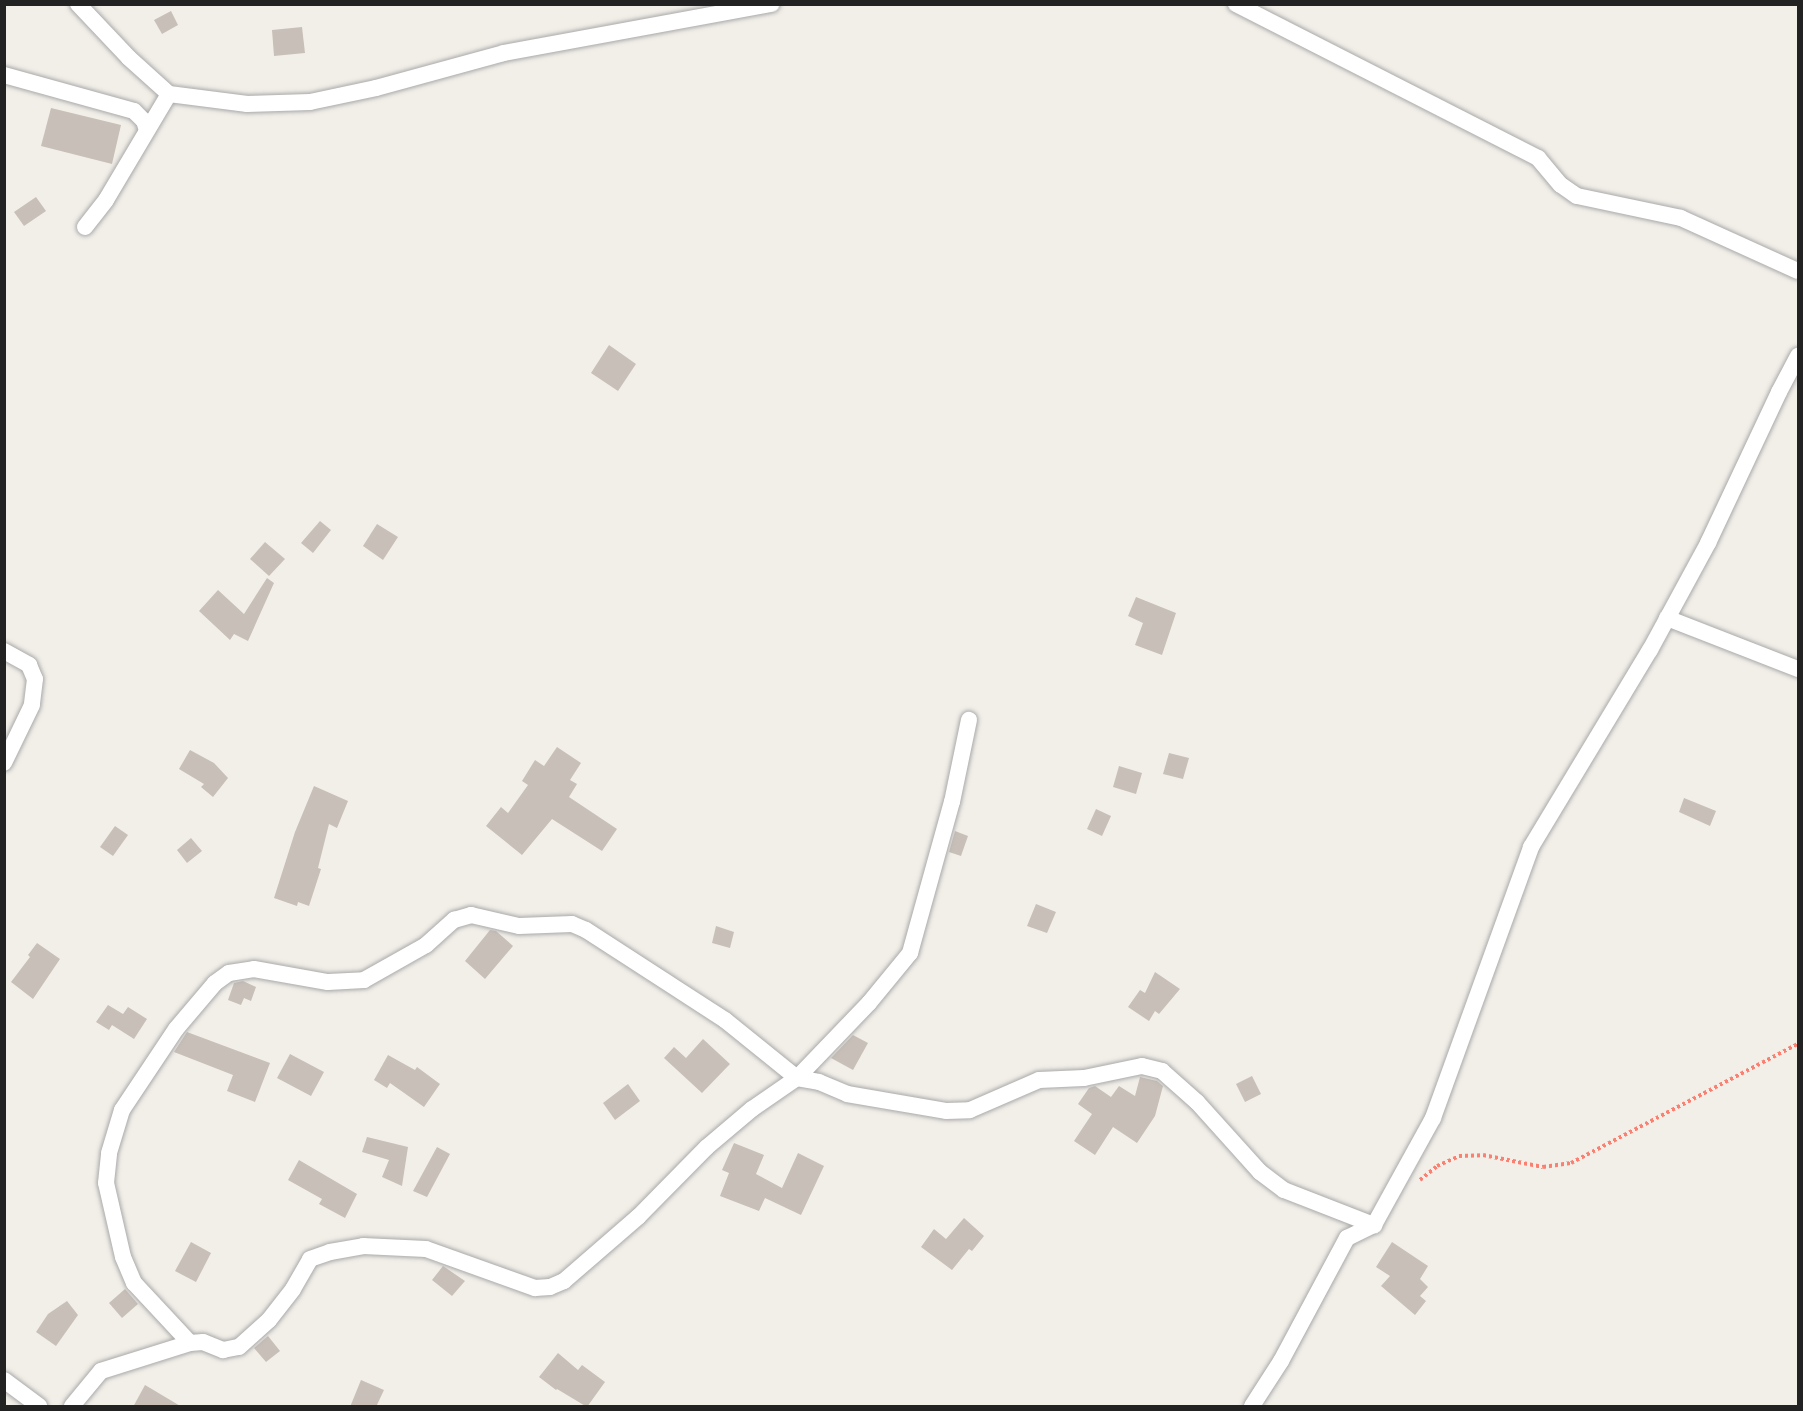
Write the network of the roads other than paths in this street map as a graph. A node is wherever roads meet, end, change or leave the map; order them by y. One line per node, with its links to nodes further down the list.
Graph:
1 (78, 4): 5 (street)
2 (772, 4): 5 (street)
3 (1236, 4): 8 (street)
4 (4, 75): 6 (street)
5 (169, 94): 6 (street)
6 (147, 130): 7 (street)
7 (85, 226)
8 (1798, 271)
9 (1798, 356): 10 (street)
10 (1667, 618): 12 (street); 16 (street)
11 (4, 651): 14 (street)
12 (1798, 669)
13 (969, 720): 15 (street)
14 (4, 763)
15 (797, 1078): 16 (street); 17 (street); 17 (street)
16 (1374, 1225): 21 (street)
17 (190, 1343): 20 (street)
18 (4, 1380): 19 (street)
19 (39, 1407)
20 (72, 1407)
21 (1252, 1407)

